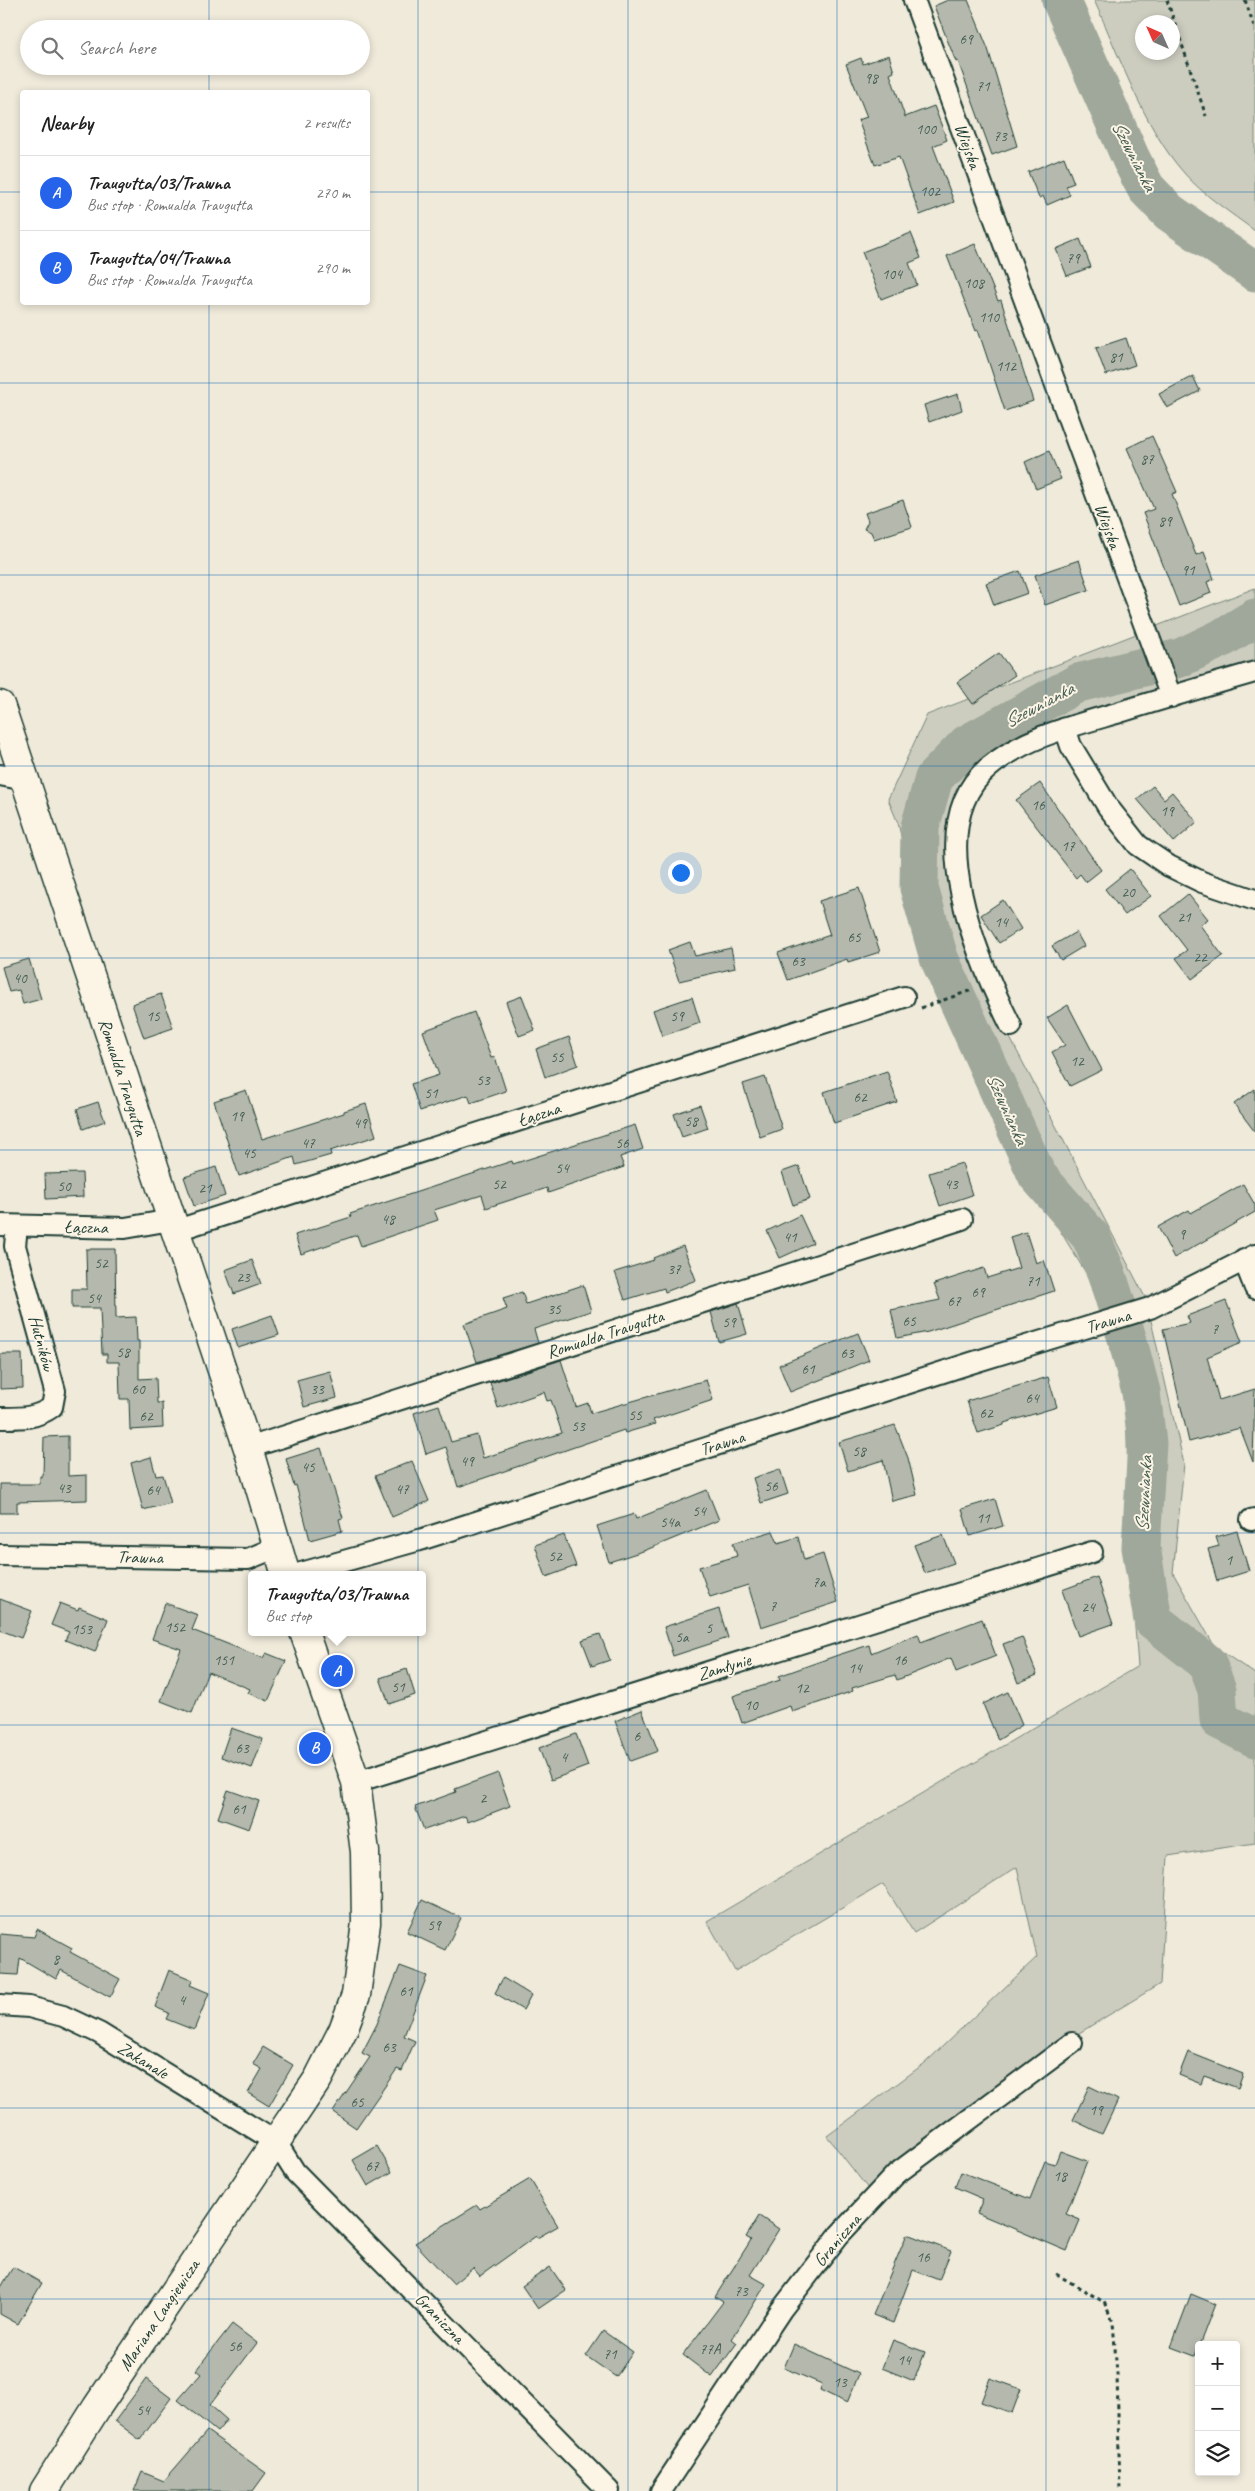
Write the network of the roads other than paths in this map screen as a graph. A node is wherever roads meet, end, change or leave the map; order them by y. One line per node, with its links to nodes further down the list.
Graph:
1 (914, 0): 3 (street, Wiejska)
2 (1255, 672): 3 (street)
3 (1171, 697): 5 (street)
4 (0, 705): 6 (main road, Romualda Traugutta)
5 (1065, 728): 7 (street); 9 (street)
6 (12, 777): 12 (main road, Romualda Traugutta)
7 (1255, 900)
8 (904, 997): 12 (street, Łączna)
9 (1011, 1026)
10 (962, 1219): 16 (street, Romualda Traugutta)
11 (8, 1225): 12 (street, Łączna); 15 (street, Hutników)
12 (173, 1226): 16 (main road, Romualda Traugutta)
13 (1250, 1258): 14 (street); 21 (street, Trawna)
14 (1255, 1288)
15 (0, 1418)
16 (248, 1448): 17 (main road, Romualda Traugutta)
17 (277, 1546): 19 (street, Trawna); 20 (main road, Romualda Traugutta)
18 (1092, 1552): 23 (street, Zamłynie)
19 (0, 1555)
20 (285, 1571)
21 (308, 1571)
22 (305, 1636): 23 (main road)
23 (356, 1782): 26 (main road)
24 (0, 2005): 26 (street, Zakanale)
25 (1072, 2043): 29 (street, Graniczna)
26 (276, 2142): 27 (main road, Mariana Langiewicza); 28 (street, Graniczna)
27 (44, 2491)
28 (609, 2491)
29 (661, 2491)

